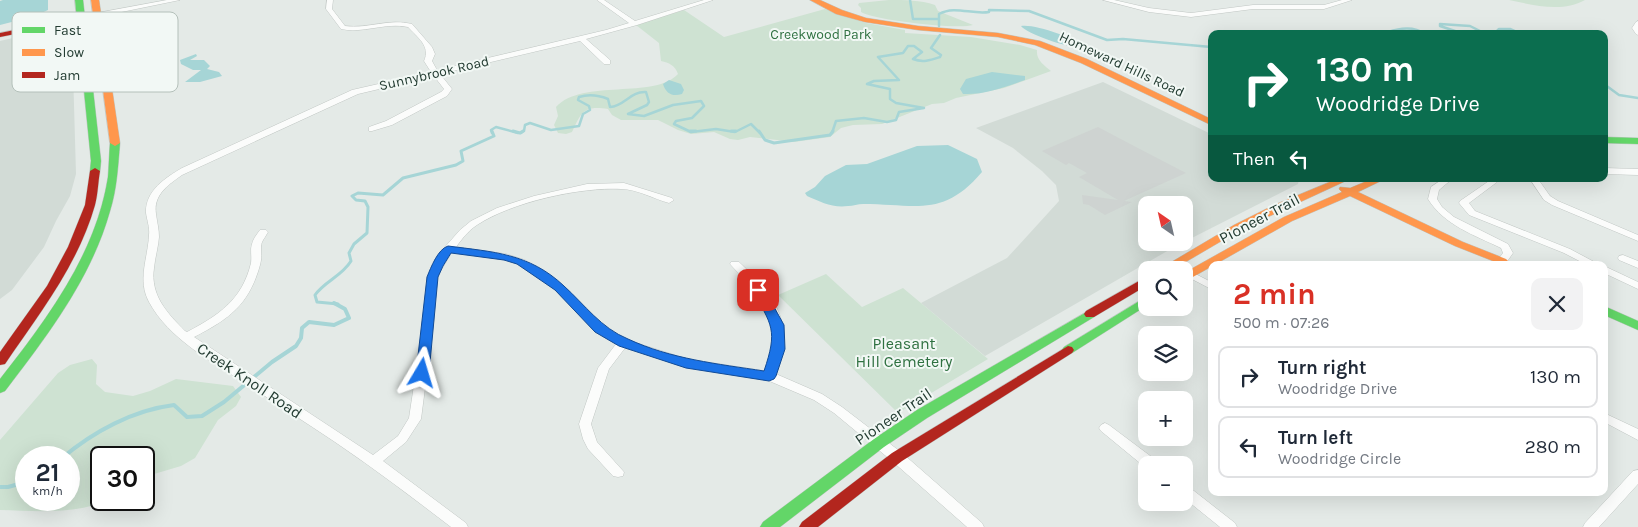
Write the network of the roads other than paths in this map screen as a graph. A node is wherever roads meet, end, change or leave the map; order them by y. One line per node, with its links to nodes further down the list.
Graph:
1 (178, 0): 9 (street)
2 (330, 0): 15 (street)
3 (600, 0): 11 (street)
4 (710, 0): 11 (street, Sunnybrook Road)
5 (814, 0): 18 (main road, Homeward Hills Road)
6 (1106, 0): 8 (street)
7 (1350, 0): 8 (street)
8 (1277, 3)
9 (113, 12)
10 (1638, 23): 12 (street)
11 (635, 24): 13 (street, Sunnybrook Road)
12 (1636, 32)
13 (582, 38): 14 (street); 15 (street, Sunnybrook Road)
14 (607, 62)
15 (435, 73): 19 (street); 26 (street, Sunnybrook Road)
16 (89, 92): 56 (main road)
17 (108, 92): 58 (main road)
18 (1208, 121)
19 (372, 129)
20 (1608, 140): 21 (main road)
21 (1638, 141)
22 (1608, 148): 23 (main road)
23 (1638, 149)
24 (1608, 171): 25 (street)
25 (1638, 172)
26 (170, 179): 54 (street, Creek Knoll Road)
27 (1332, 182): 39 (main road, Pioneer Trail)
28 (1339, 182): 33 (main road)
29 (1373, 182): 33 (main road, Pioneer Trail)
30 (1443, 182): 41 (street)
31 (1493, 182): 42 (street)
32 (1536, 182): 36 (street)
33 (1353, 190): 40 (main road); 44 (main road, Pioneer Trail)
34 (669, 200): 37 (street)
35 (263, 232): 54 (street)
36 (1638, 238)
37 (448, 249): 55 (street); 65 (street)
38 (1623, 258): 45 (street)
39 (1193, 261)
40 (1501, 261)
41 (1506, 261)
42 (1587, 261)
43 (736, 264): 57 (street)
44 (1193, 265)
45 (1638, 265)
46 (1608, 271): 50 (street)
47 (1193, 278): 49 (street)
48 (1138, 285): 62 (main road, Pioneer Trail)
49 (1208, 285)
50 (1638, 286)
51 (1138, 306): 64 (main road)
52 (1608, 312): 53 (main road)
53 (1638, 326)
54 (186, 337): 65 (street, Creek Knoll Road)
55 (623, 342): 57 (street); 66 (street)
56 (0, 361)
57 (769, 376): 62 (street)
58 (0, 388)
59 (1608, 418): 61 (street)
60 (1105, 428): 63 (street)
61 (1638, 435)
62 (879, 443): 64 (street); 70 (main road, Pioneer Trail)
63 (1141, 456)
64 (897, 457): 71 (main road); 72 (street)
65 (373, 462): 69 (street, Creek Knoll Road)
66 (618, 472)
67 (1638, 475): 74 (street)
68 (1193, 498): 73 (street)
69 (461, 527)
70 (768, 527)
71 (807, 527)
72 (977, 527)
73 (1230, 527)
74 (1590, 527)

